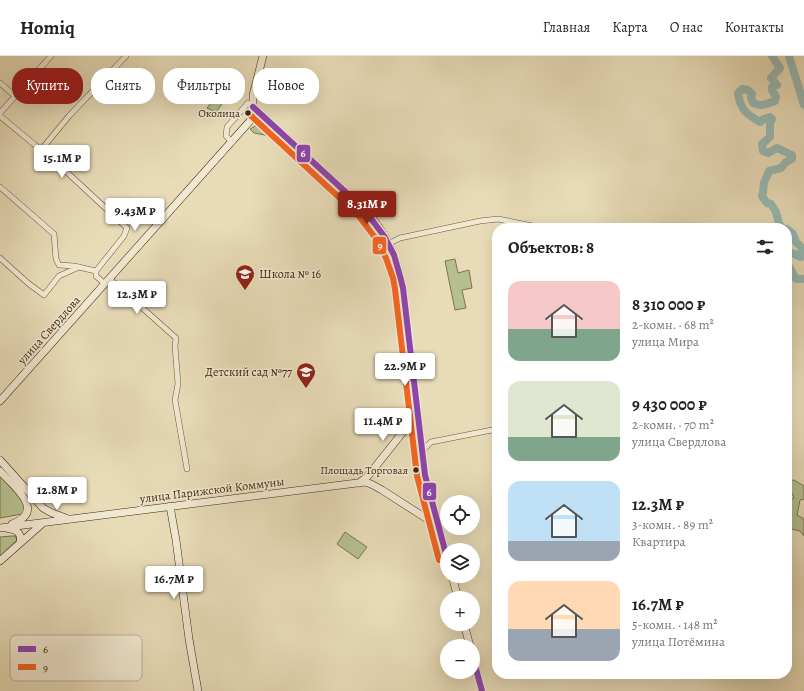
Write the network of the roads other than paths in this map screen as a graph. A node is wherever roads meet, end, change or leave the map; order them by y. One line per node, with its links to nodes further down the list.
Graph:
1 (51, 56): 4 (street)
2 (126, 56): 11 (street)
3 (263, 56): 8 (street)
4 (40, 68)
5 (0, 83): 6 (street)
6 (12, 93)
7 (12, 100): 9 (street)
8 (253, 107): 10 (street, улица Свердлова); 10 (street); 14 (street)
9 (0, 115): 11 (street)
10 (232, 142): 18 (street, улица Свердлова)
11 (41, 150): 17 (street)
12 (0, 187): 16 (street)
13 (518, 223): 14 (street)
14 (390, 244): 20 (street)
15 (0, 258): 16 (street)
16 (79, 267): 17 (street)
17 (96, 271): 18 (street)
18 (107, 282): 19 (street, улица Свердлова); 26 (street)
19 (0, 401)
20 (418, 413): 22 (street); 28 (street)
21 (492, 430): 23 (street)
22 (420, 436): 23 (street); 24 (street)
23 (431, 442): 24 (street)
24 (422, 451): 32 (street)
25 (0, 460): 30 (street)
26 (187, 469)
27 (0, 471): 33 (street)
28 (359, 483): 29 (street, улица Парижской Коммуны); 32 (street, улица Парижской Коммуны)
29 (170, 506): 30 (street, улица Парижской Коммуны); 38 (street)
30 (70, 519): 31 (street, улица Парижской Коммуны)
31 (44, 523): 33 (street, улица Парижской Коммуны); 34 (street)
32 (438, 526): 35 (street)
33 (0, 528): 34 (street)
34 (20, 543): 36 (street)
35 (443, 543)
36 (0, 561)
37 (479, 679): 39 (street)
38 (198, 691)
39 (482, 691)

